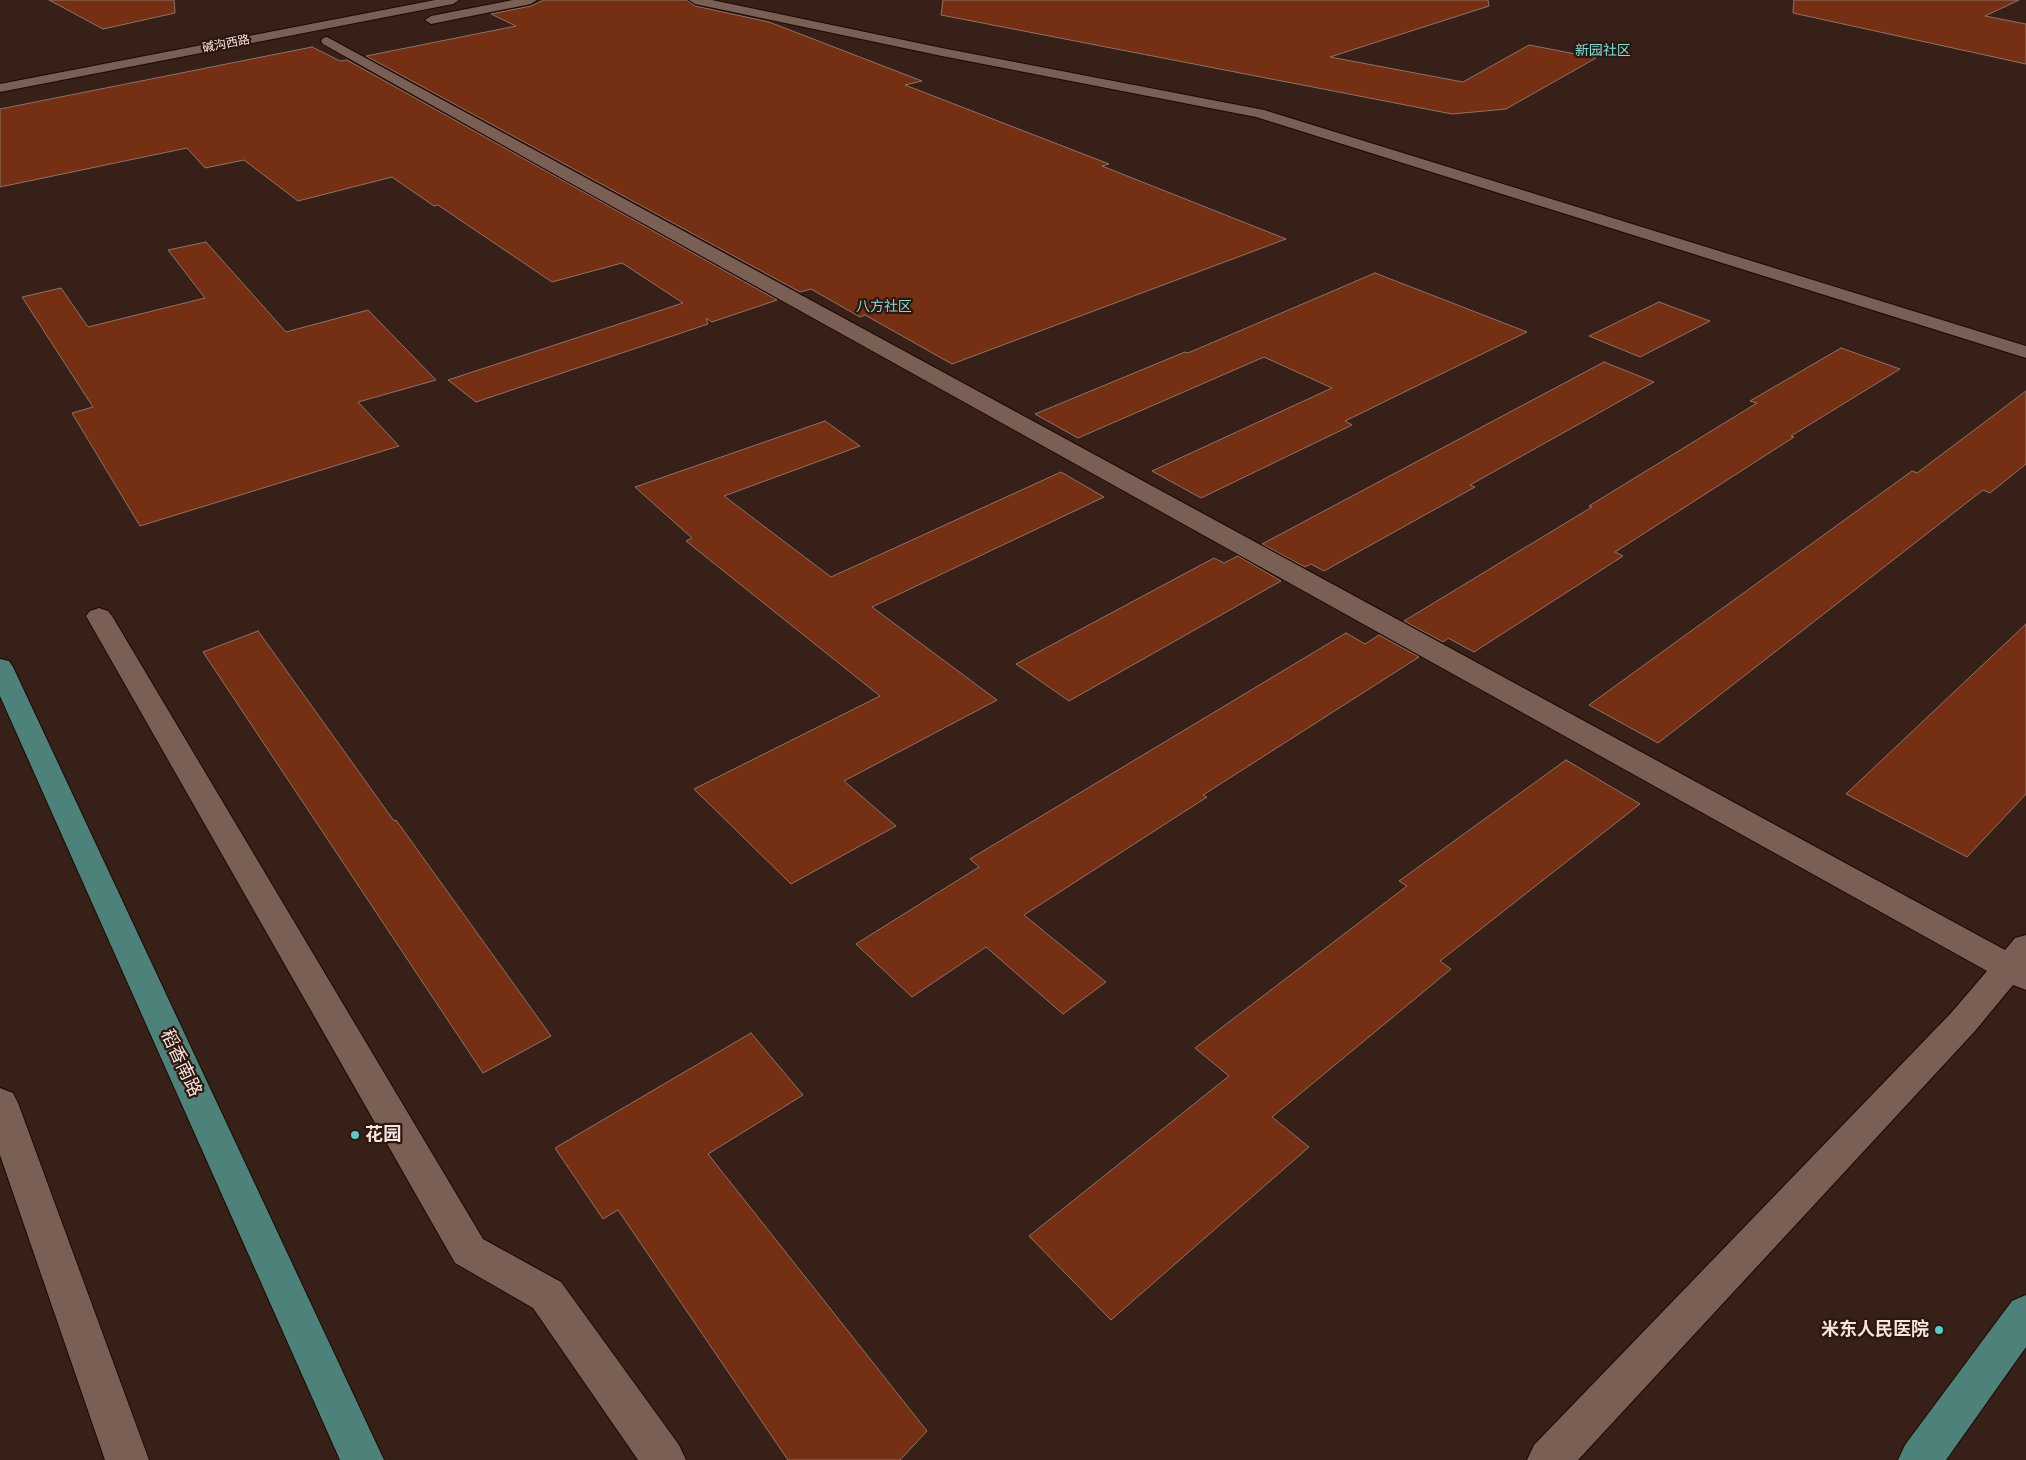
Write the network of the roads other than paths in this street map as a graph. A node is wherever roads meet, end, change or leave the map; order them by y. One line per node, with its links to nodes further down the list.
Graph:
1 (453, 0): 6 (street, 碱沟西路)
2 (531, 0): 4 (street)
3 (696, 0): 9 (street)
4 (414, 23)
5 (330, 40): 12 (street)
6 (123, 64): 7 (street); 8 (street, 碱沟西路)
7 (160, 71)
8 (0, 88)
9 (2026, 352)
10 (99, 616): 17 (street)
11 (0, 667): 16 (main road, 稻香南路)
12 (2020, 963): 18 (street)
13 (0, 1104): 15 (street)
14 (2026, 1314): 19 (main road)
15 (127, 1460)
16 (362, 1460)
17 (664, 1460)
18 (1549, 1460)
19 (1920, 1460)

